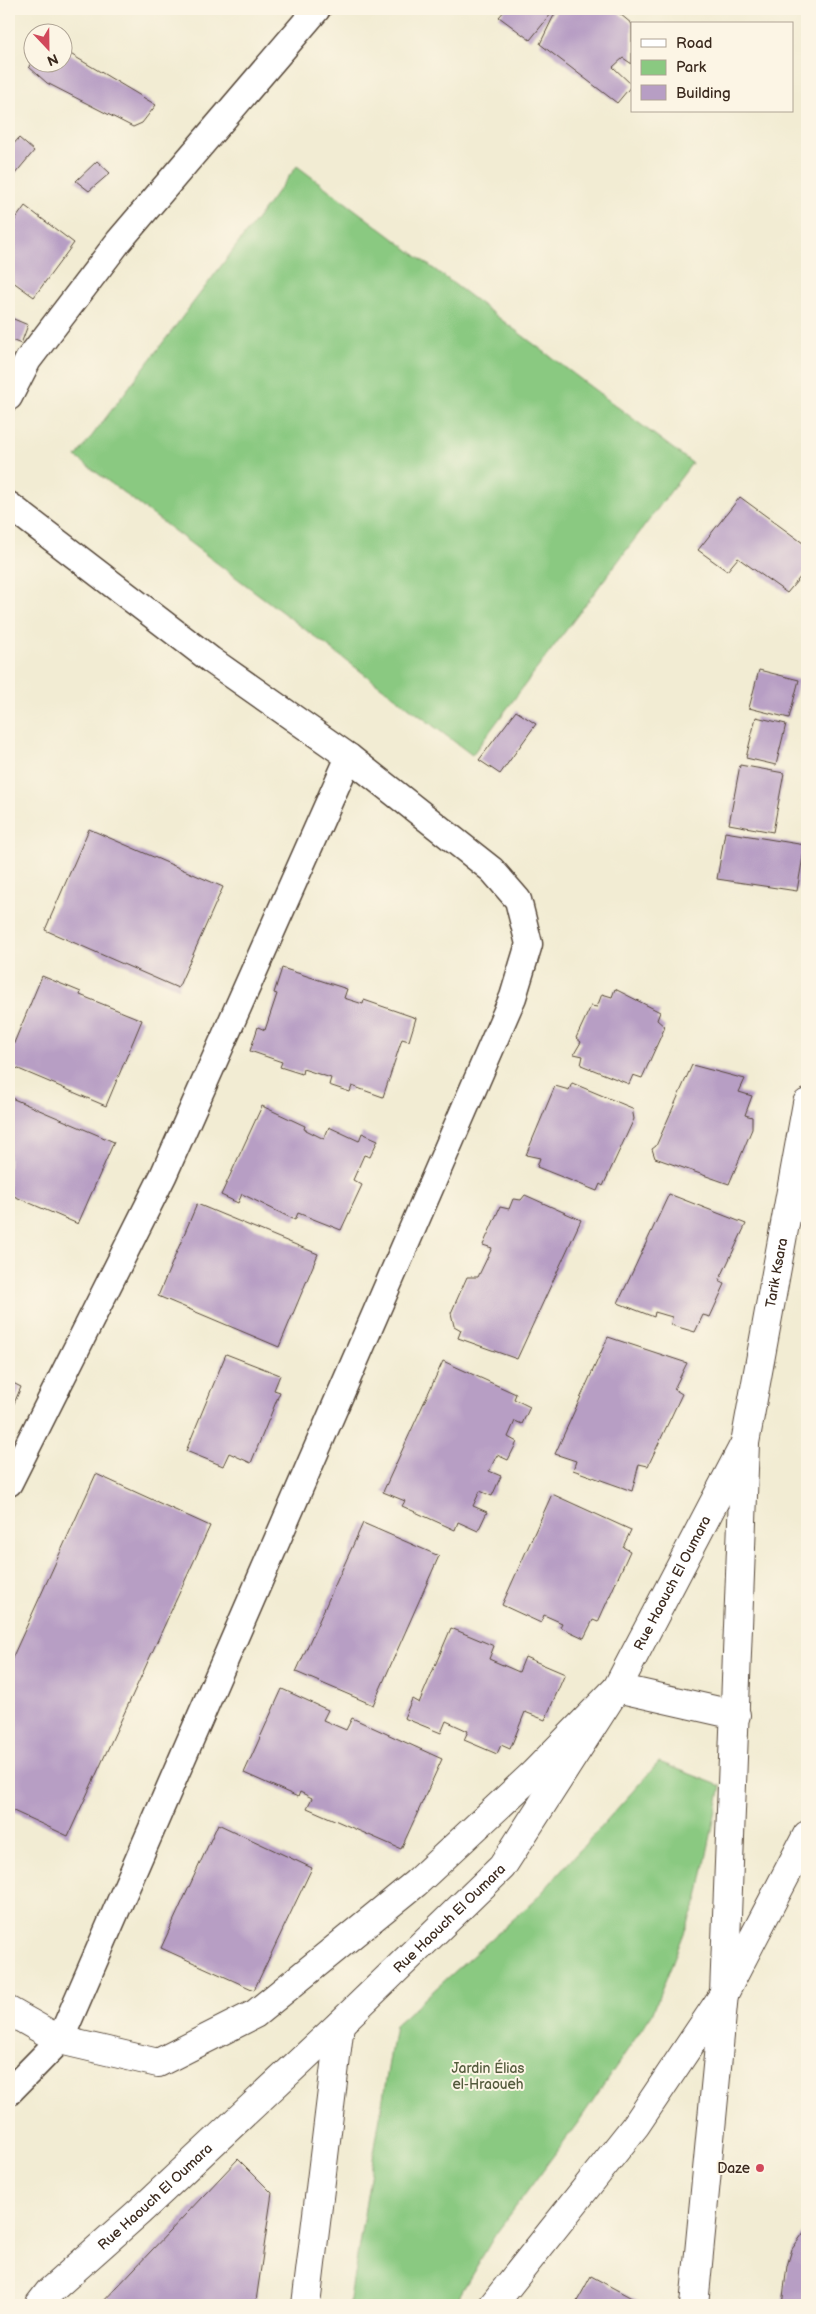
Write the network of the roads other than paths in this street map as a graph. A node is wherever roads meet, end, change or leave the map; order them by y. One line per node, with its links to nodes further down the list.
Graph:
1 (317, 9): 2 (street)
2 (9, 397)
3 (9, 505): 4 (street)
4 (349, 757): 7 (street); 14 (street)
5 (807, 1103): 6 (street, Tarik Ksara)
6 (745, 1443): 8 (street, Rue Haouch El Oumara); 9 (street)
7 (9, 1483)
8 (617, 1688): 9 (street); 13 (street, Rue Haouch El Oumara); 14 (street)
9 (736, 1715): 11 (street)
10 (807, 1835): 11 (street)
11 (724, 1994): 18 (street); 19 (street)
12 (9, 2011): 14 (street)
13 (340, 2024): 16 (street, Rue Haouch El Oumara); 17 (street)
14 (60, 2040): 15 (street)
15 (9, 2092)
16 (39, 2305)
17 (306, 2305)
18 (493, 2305)
19 (694, 2305)

